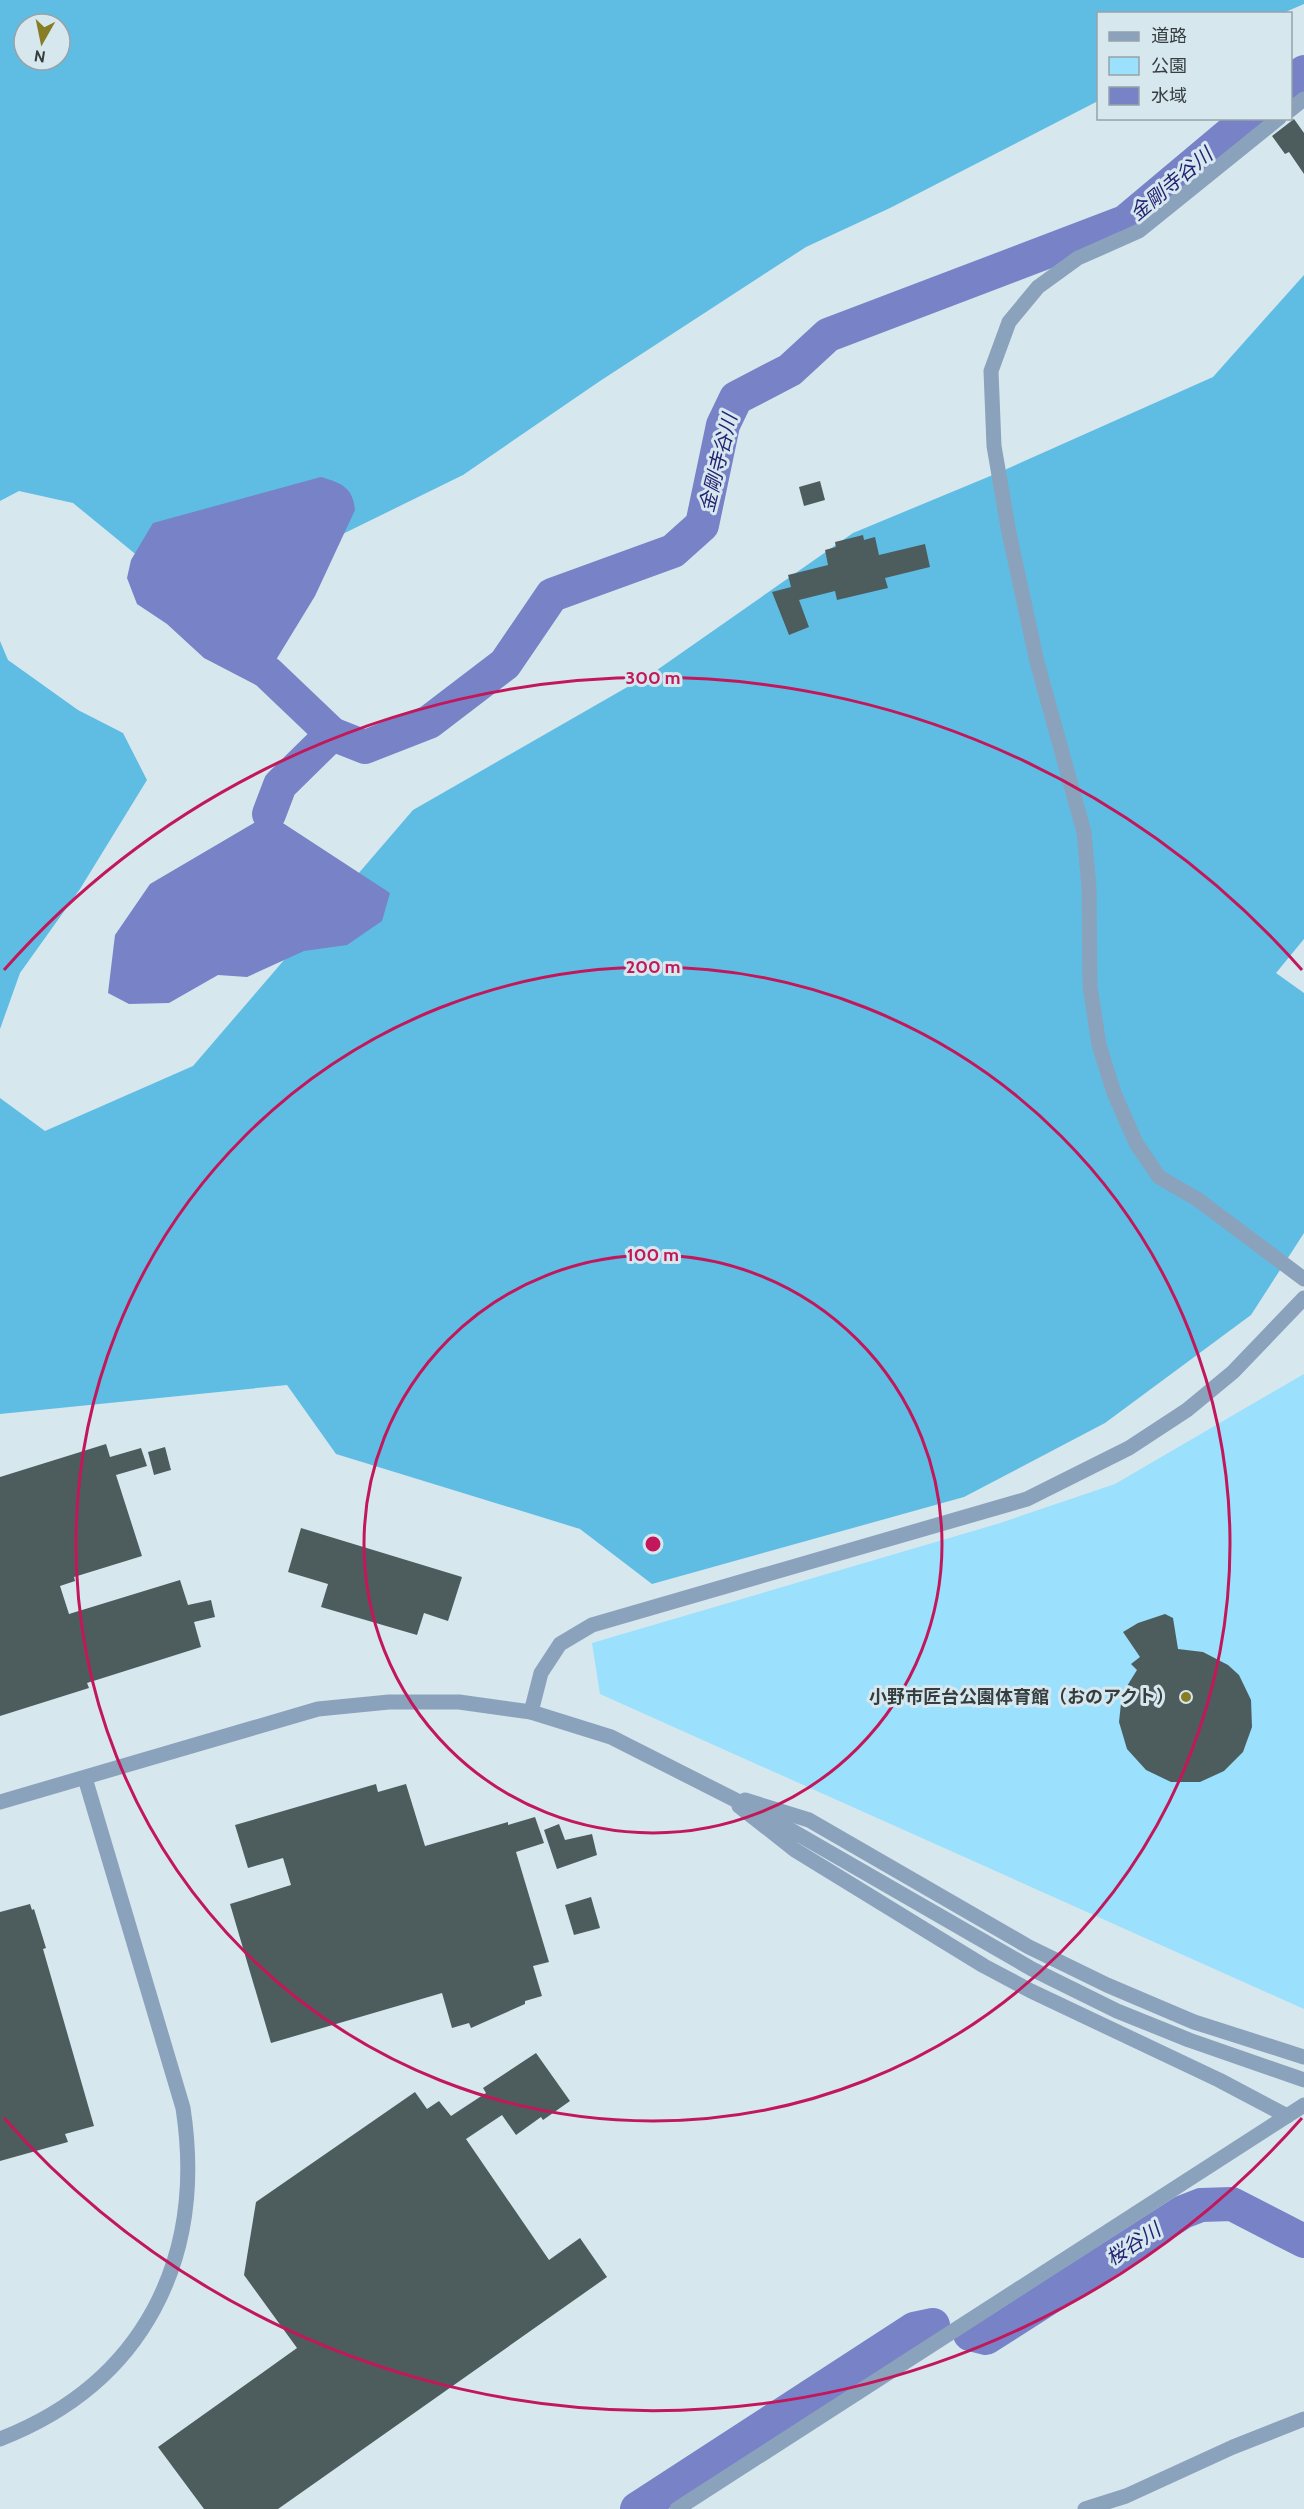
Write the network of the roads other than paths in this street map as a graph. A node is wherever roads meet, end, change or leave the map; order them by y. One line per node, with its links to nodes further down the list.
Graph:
1 (1304, 99): 2 (street)
2 (1292, 108)
3 (1277, 120): 4 (street)
4 (1304, 1280)
5 (1301, 1301): 6 (street)
6 (531, 1712): 7 (street); 8 (street)
7 (85, 1778): 9 (street); 15 (street)
8 (722, 1793): 10 (street); 11 (street); 13 (street)
9 (0, 1803)
10 (1304, 2057)
11 (1304, 2080)
12 (1304, 2105): 13 (street)
13 (1287, 2116): 16 (street)
14 (1304, 2419): 17 (street)
15 (0, 2439)
16 (677, 2509)
17 (1085, 2509)

